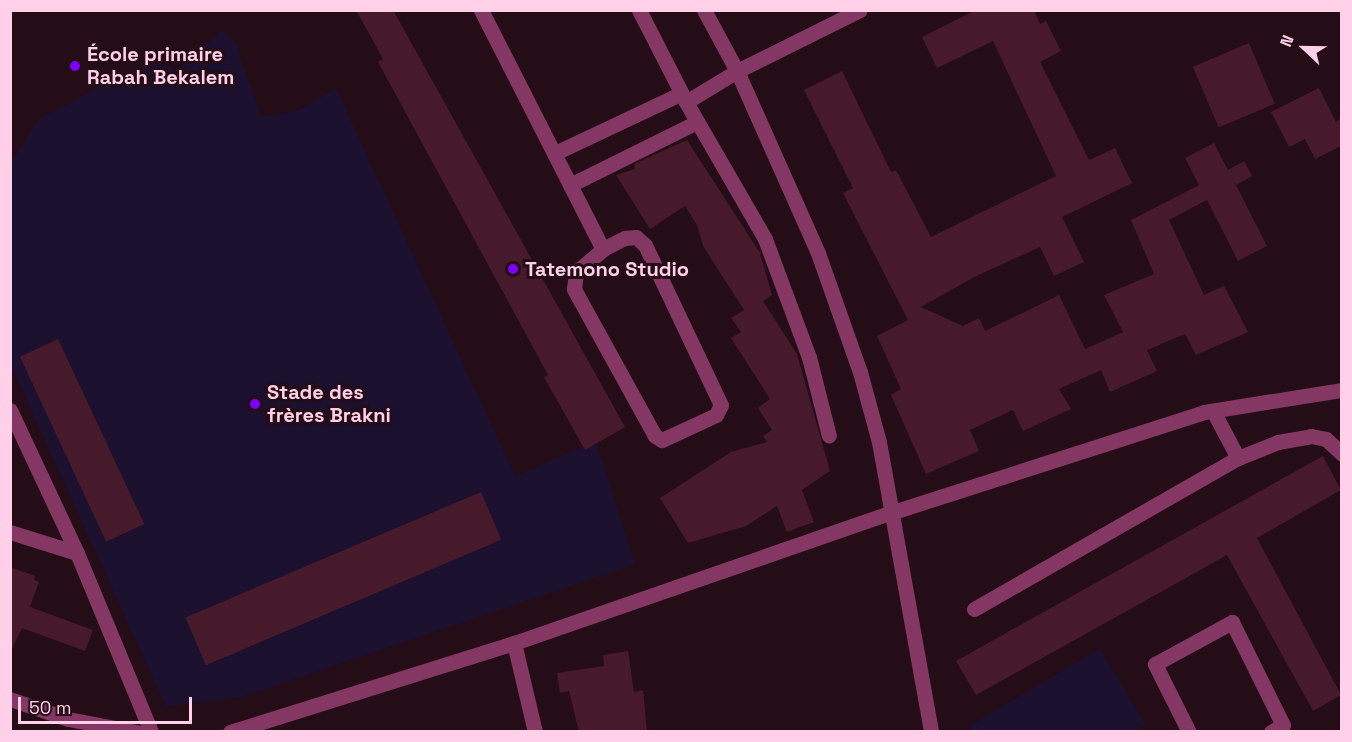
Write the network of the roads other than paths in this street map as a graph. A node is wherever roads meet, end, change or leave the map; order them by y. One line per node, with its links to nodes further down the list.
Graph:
1 (481, 10): 8 (street)
2 (639, 10): 6 (street)
3 (704, 10): 5 (street)
4 (860, 10): 5 (street)
5 (737, 71): 6 (street); 17 (street)
6 (684, 98): 7 (street); 8 (street)
7 (698, 122): 9 (street); 14 (street)
8 (555, 153): 9 (street)
9 (570, 184): 10 (street)
10 (603, 249): 10 (street)
11 (1341, 390): 13 (street)
12 (10, 410): 19 (street)
13 (1213, 411): 16 (street); 17 (street)
14 (829, 436)
15 (1341, 454): 16 (street)
16 (1238, 458): 20 (street)
17 (890, 513): 21 (street); 27 (street)
18 (10, 532): 19 (street)
19 (77, 553): 24 (street)
20 (974, 609)
21 (514, 643): 25 (street); 26 (street)
22 (10, 699): 23 (street)
23 (137, 732)
24 (151, 732)
25 (230, 732)
26 (535, 732)
27 (931, 732)
28 (1189, 732): 29 (street)
29 (1271, 732)

